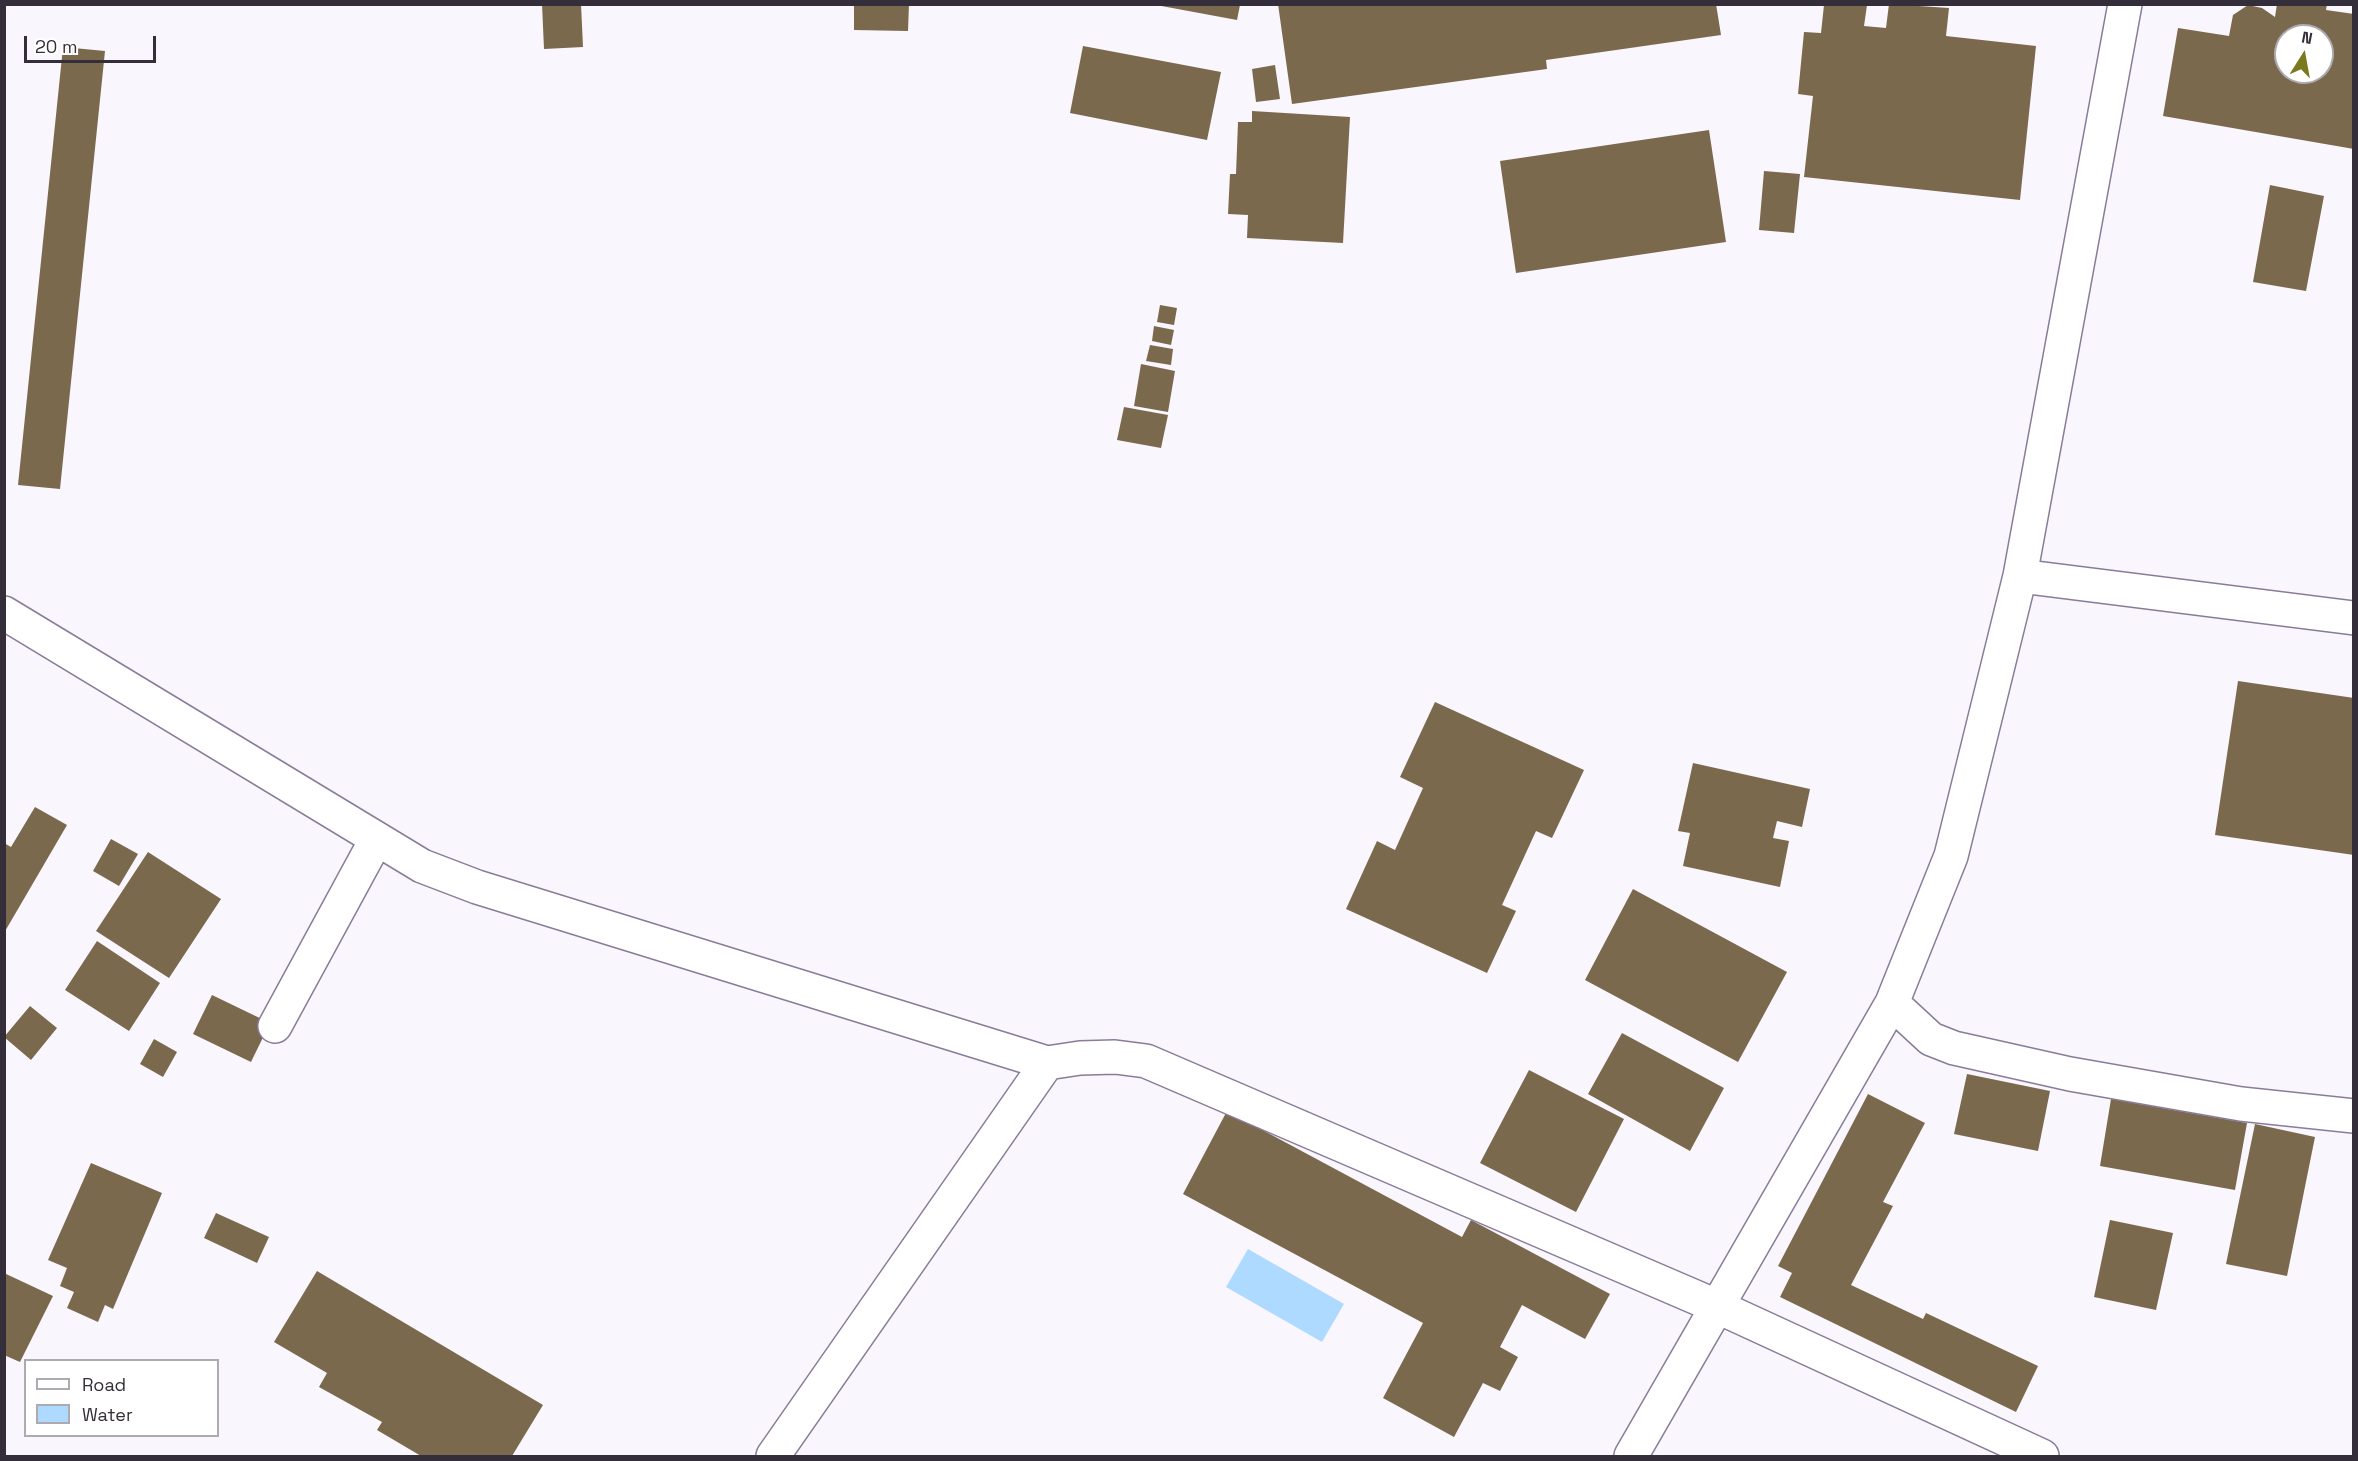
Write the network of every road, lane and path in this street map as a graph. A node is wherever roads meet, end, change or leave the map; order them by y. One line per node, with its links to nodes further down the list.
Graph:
1 (2125, 4): 2 (street)
2 (2020, 576): 4 (street); 6 (street)
3 (4, 614): 5 (street)
4 (2354, 618)
5 (376, 840): 7 (street); 8 (street)
6 (1892, 1003): 9 (street); 10 (street)
7 (275, 1026)
8 (1047, 1063): 10 (street); 11 (street)
9 (2354, 1116)
10 (1716, 1306): 12 (street); 13 (street)
11 (773, 1456)
12 (1631, 1456)
13 (2042, 1456)

